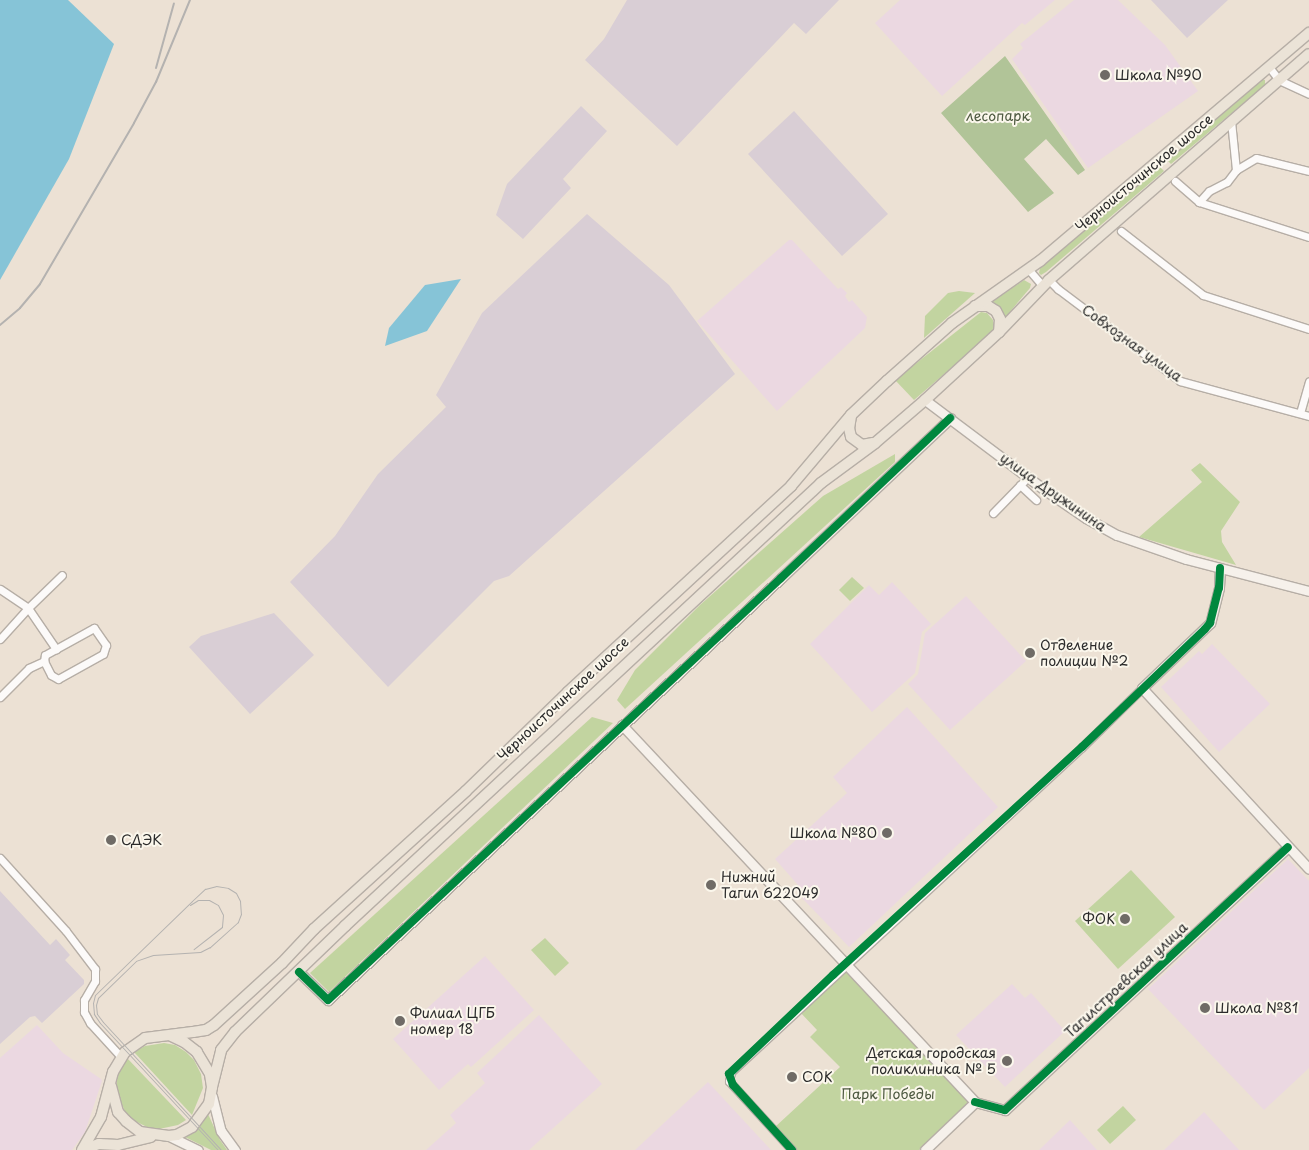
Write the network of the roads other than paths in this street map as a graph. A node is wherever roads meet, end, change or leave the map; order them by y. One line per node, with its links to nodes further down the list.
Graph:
1 (1309, 33): 3 (main road, Черноисточинское шоссе)
2 (1309, 54): 4 (main road, Черноисточинское шоссе)
3 (1269, 68): 4 (street); 13 (main road, Черноисточинское шоссе)
4 (1279, 80): 5 (street); 6 (main road, Черноисточинское шоссе)
5 (1309, 94)
6 (1231, 121): 7 (street); 14 (main road, Черноисточинское шоссе)
7 (1236, 170): 8 (street); 10 (street)
8 (1309, 171)
9 (1175, 181): 10 (street)
10 (1199, 202): 12 (street)
11 (1121, 231): 16 (street)
12 (1309, 236)
13 (1029, 270): 14 (street, Совхозная улица); 15 (main road, Черноисточинское шоссе)
14 (1046, 283): 17 (main road, Черноисточинское шоссе); 20 (street, Совхозная улица)
15 (974, 306): 17 (main road); 21 (main road, Черноисточинское шоссе)
16 (1309, 329)
17 (999, 332): 19 (main road, Черноисточинское шоссе)
18 (1309, 381): 20 (street)
19 (925, 400): 23 (street, улица Дружинина); 24 (main road, Черноисточинское шоссе)
20 (1300, 413): 22 (street, Совхозная улица)
21 (851, 415): 24 (main road); 29 (main road, Черноисточинское шоссе)
22 (1309, 416)
23 (950, 418): 25 (street, улица Дружинина); 43 (street)
24 (875, 442): 30 (main road, Черноисточинское шоссе)
25 (1028, 477): 26 (street); 31 (street, улица Дружинина)
26 (1020, 485): 27 (street); 28 (street)
27 (1036, 500)
28 (993, 513)
29 (736, 538): 30 (main road); 37 (main road, Черноисточинское шоссе)
30 (749, 551): 39 (main road, Черноисточинское шоссе)
31 (1220, 568): 34 (street, улица Дружинина); 41 (street)
32 (62, 574): 35 (street)
33 (0, 589): 35 (street)
34 (1309, 590)
35 (28, 608): 36 (street); 38 (street)
36 (0, 639)
37 (626, 640): 39 (main road); 44 (main road, Черноисточинское шоссе)
38 (56, 649): 40 (street); 40 (street)
39 (639, 654): 45 (main road, Черноисточинское шоссе)
40 (44, 661): 42 (street)
41 (1142, 688): 46 (street); 49 (street)
42 (0, 697)
43 (622, 725): 49 (street); 50 (street)
44 (522, 736): 45 (main road); 51 (main road, Черноисточинское шоссе)
45 (535, 749): 50 (main road, Черноисточинское шоссе)
46 (1288, 847): 48 (street); 57 (street, Тагилстроевская улица)
47 (0, 858): 54 (street)
48 (1309, 869)
49 (846, 964): 57 (street); 63 (street)
50 (299, 972): 52 (main road, Черноисточинское шоссе)
51 (267, 977): 52 (main road); 53 (main road, Черноисточинское шоссе)
52 (281, 990): 56 (main road, Черноисточинское шоссе)
53 (167, 1035): 54 (main road, Черноисточинское шоссе); 56 (main road)
54 (121, 1057): 55 (main road, Черноисточинское шоссе)
55 (111, 1084): 58 (main road, Черноисточинское шоссе); 60 (main road, Черноисточинское шоссе)
56 (211, 1090): 59 (main road, Черноисточинское шоссе); 62 (street)
57 (975, 1102): 64 (street)
58 (157, 1136): 59 (main road, Черноисточинское шоссе); 60 (main road, Черноисточинское шоссе)
59 (169, 1136): 61 (street)
60 (114, 1147)
61 (198, 1150)
62 (235, 1150)
63 (792, 1150)
64 (925, 1150)

